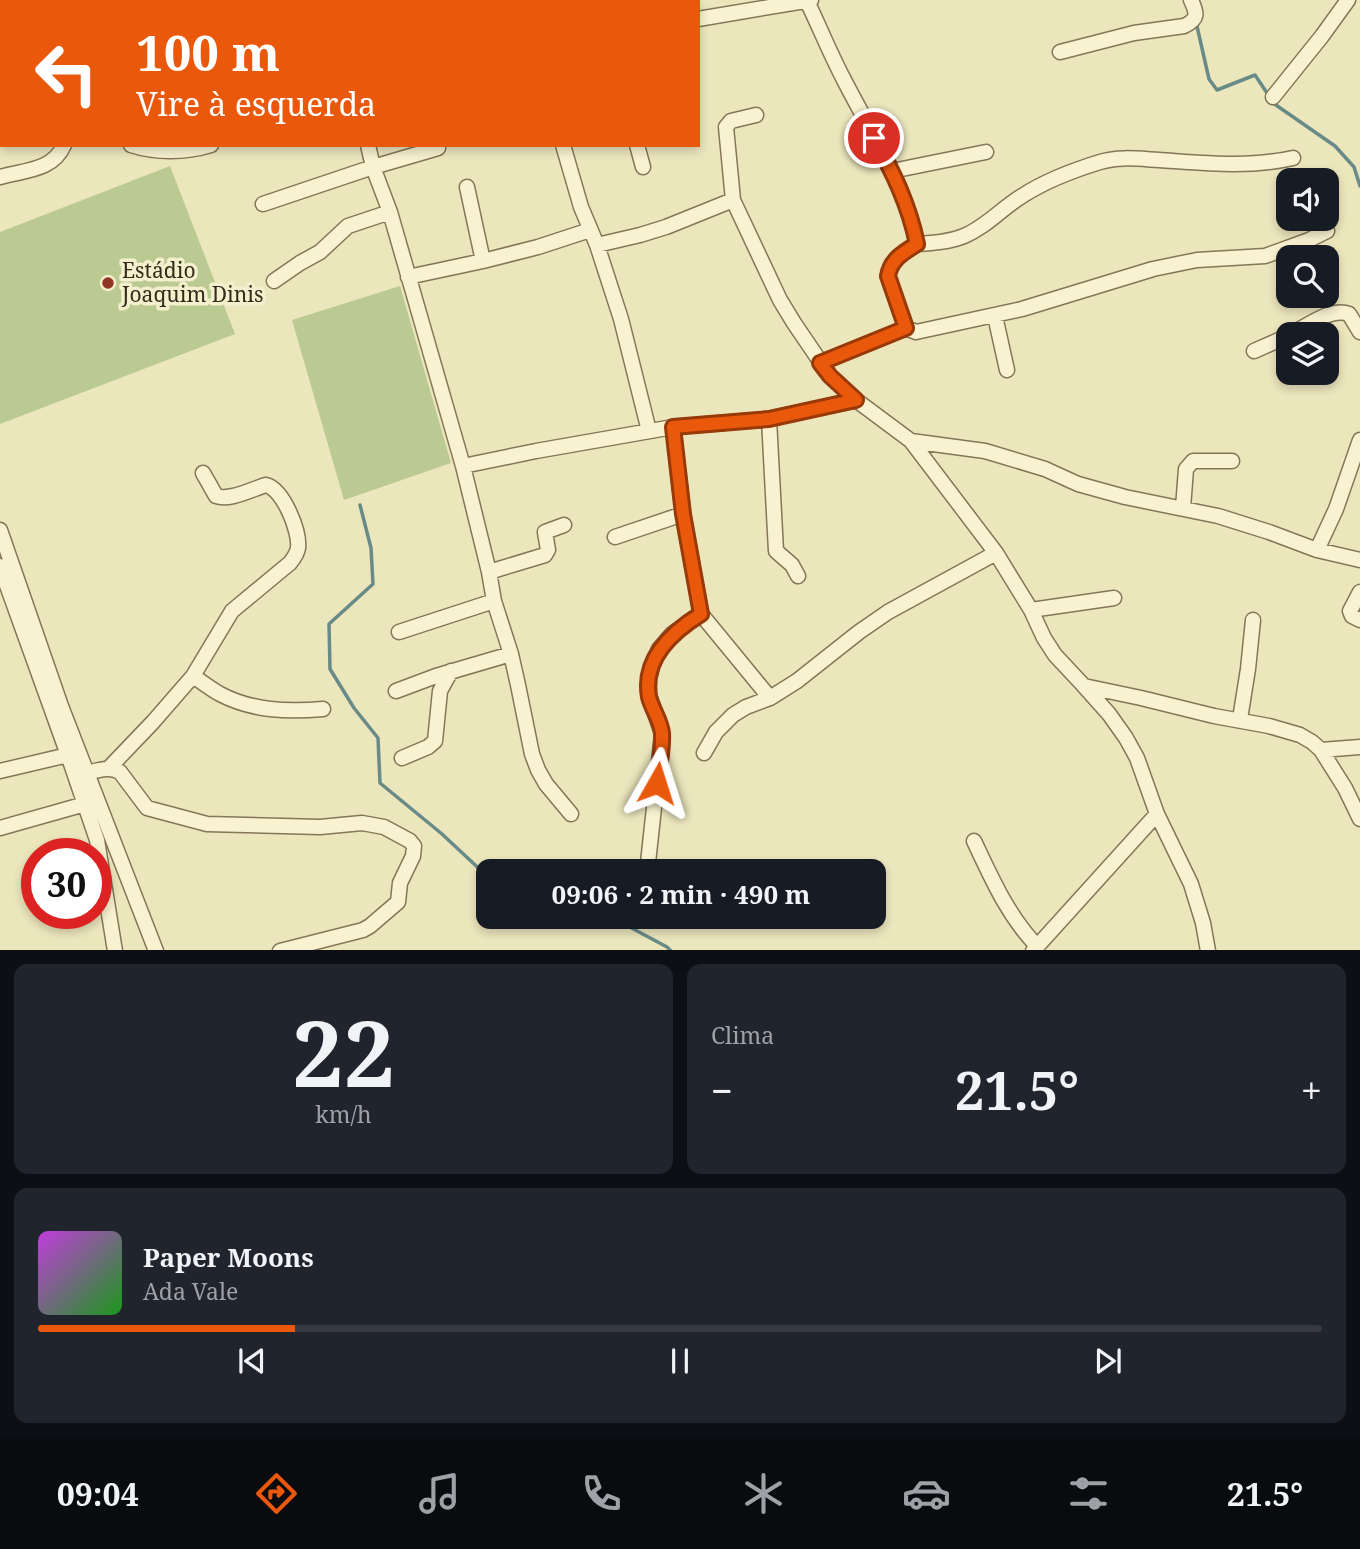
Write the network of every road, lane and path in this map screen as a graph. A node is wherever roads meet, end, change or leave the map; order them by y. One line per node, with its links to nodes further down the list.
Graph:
1 (809, 0): 4 (street); 19 (street)
2 (1191, 0): 5 (street)
3 (1348, 0): 6 (street)
4 (700, 19)
5 (1060, 52)
6 (1273, 97)
7 (756, 115): 22 (street)
8 (64, 147): 20 (street)
9 (137, 147): 10 (street)
10 (200, 147)
11 (368, 147): 17 (street)
12 (564, 147): 25 (street)
13 (638, 147): 18 (street)
14 (438, 148): 17 (street)
15 (986, 152): 19 (street)
16 (1293, 159): 27 (street)
17 (373, 167): 23 (street); 24 (street)
18 (643, 167)
19 (892, 171): 27 (street)
20 (0, 177)
21 (467, 187): 29 (street)
22 (733, 200): 28 (street); 38 (street)
23 (263, 204)
24 (390, 212): 30 (street); 31 (street)
25 (590, 230): 28 (street); 29 (street)
26 (1327, 231): 32 (street)
27 (917, 244): 34 (street)
28 (597, 246): 43 (street)
29 (483, 261): 30 (street)
30 (408, 276): 47 (street)
31 (274, 281)
32 (995, 316): 34 (street); 39 (street)
33 (1314, 322): 35 (street)
34 (906, 328): 38 (street)
35 (1360, 332)
36 (1276, 341): 37 (street)
37 (1254, 351)
38 (820, 363): 40 (street)
39 (1007, 370)
40 (856, 400): 41 (street); 44 (street)
41 (769, 419): 42 (street); 59 (street)
42 (673, 427): 43 (street); 50 (street)
43 (649, 431): 47 (street)
44 (911, 440): 49 (street); 55 (street)
45 (1360, 440): 54 (street)
46 (1232, 461): 49 (street)
47 (463, 466): 58 (street)
48 (203, 472): 70 (street)
49 (1183, 508): 54 (street)
50 (683, 514): 53 (street); 64 (street)
51 (564, 525): 58 (street)
52 (0, 530): 83 (street)
53 (615, 537)
54 (1317, 550): 56 (street)
55 (996, 553): 63 (street); 73 (street)
56 (1360, 560)
57 (0, 566): 79 (street)
58 (489, 572): 62 (street)
59 (798, 576)
60 (1360, 592): 66 (street)
61 (1114, 598): 63 (street)
62 (494, 601): 67 (street); 68 (street)
63 (1031, 610): 71 (street)
64 (701, 614): 73 (street); 90 (street)
65 (1253, 620): 75 (street)
66 (1360, 620)
67 (399, 632)
68 (511, 654): 69 (street); 85 (street)
69 (451, 671): 72 (street); 80 (street)
70 (193, 676): 74 (street); 81 (street)
71 (1084, 686): 75 (street); 86 (street)
72 (396, 691)
73 (770, 698): 78 (street)
74 (323, 709)
75 (1240, 719): 77 (street)
76 (1360, 747): 77 (street)
77 (1321, 750): 87 (street)
78 (704, 753)
79 (68, 755): 82 (street); 84 (street)
80 (402, 758)
81 (109, 768): 83 (street); 95 (street)
82 (0, 771)
83 (87, 773): 91 (street)
84 (85, 804): 88 (street); 93 (street)
85 (570, 814)
86 (1157, 814): 92 (street); 96 (street)
87 (1360, 819)
88 (0, 828)
89 (974, 841): 92 (street)
90 (648, 859)
91 (150, 943): 94 (street)
92 (1035, 948)
93 (114, 950)
94 (156, 950)
95 (280, 950)
96 (1208, 950)

